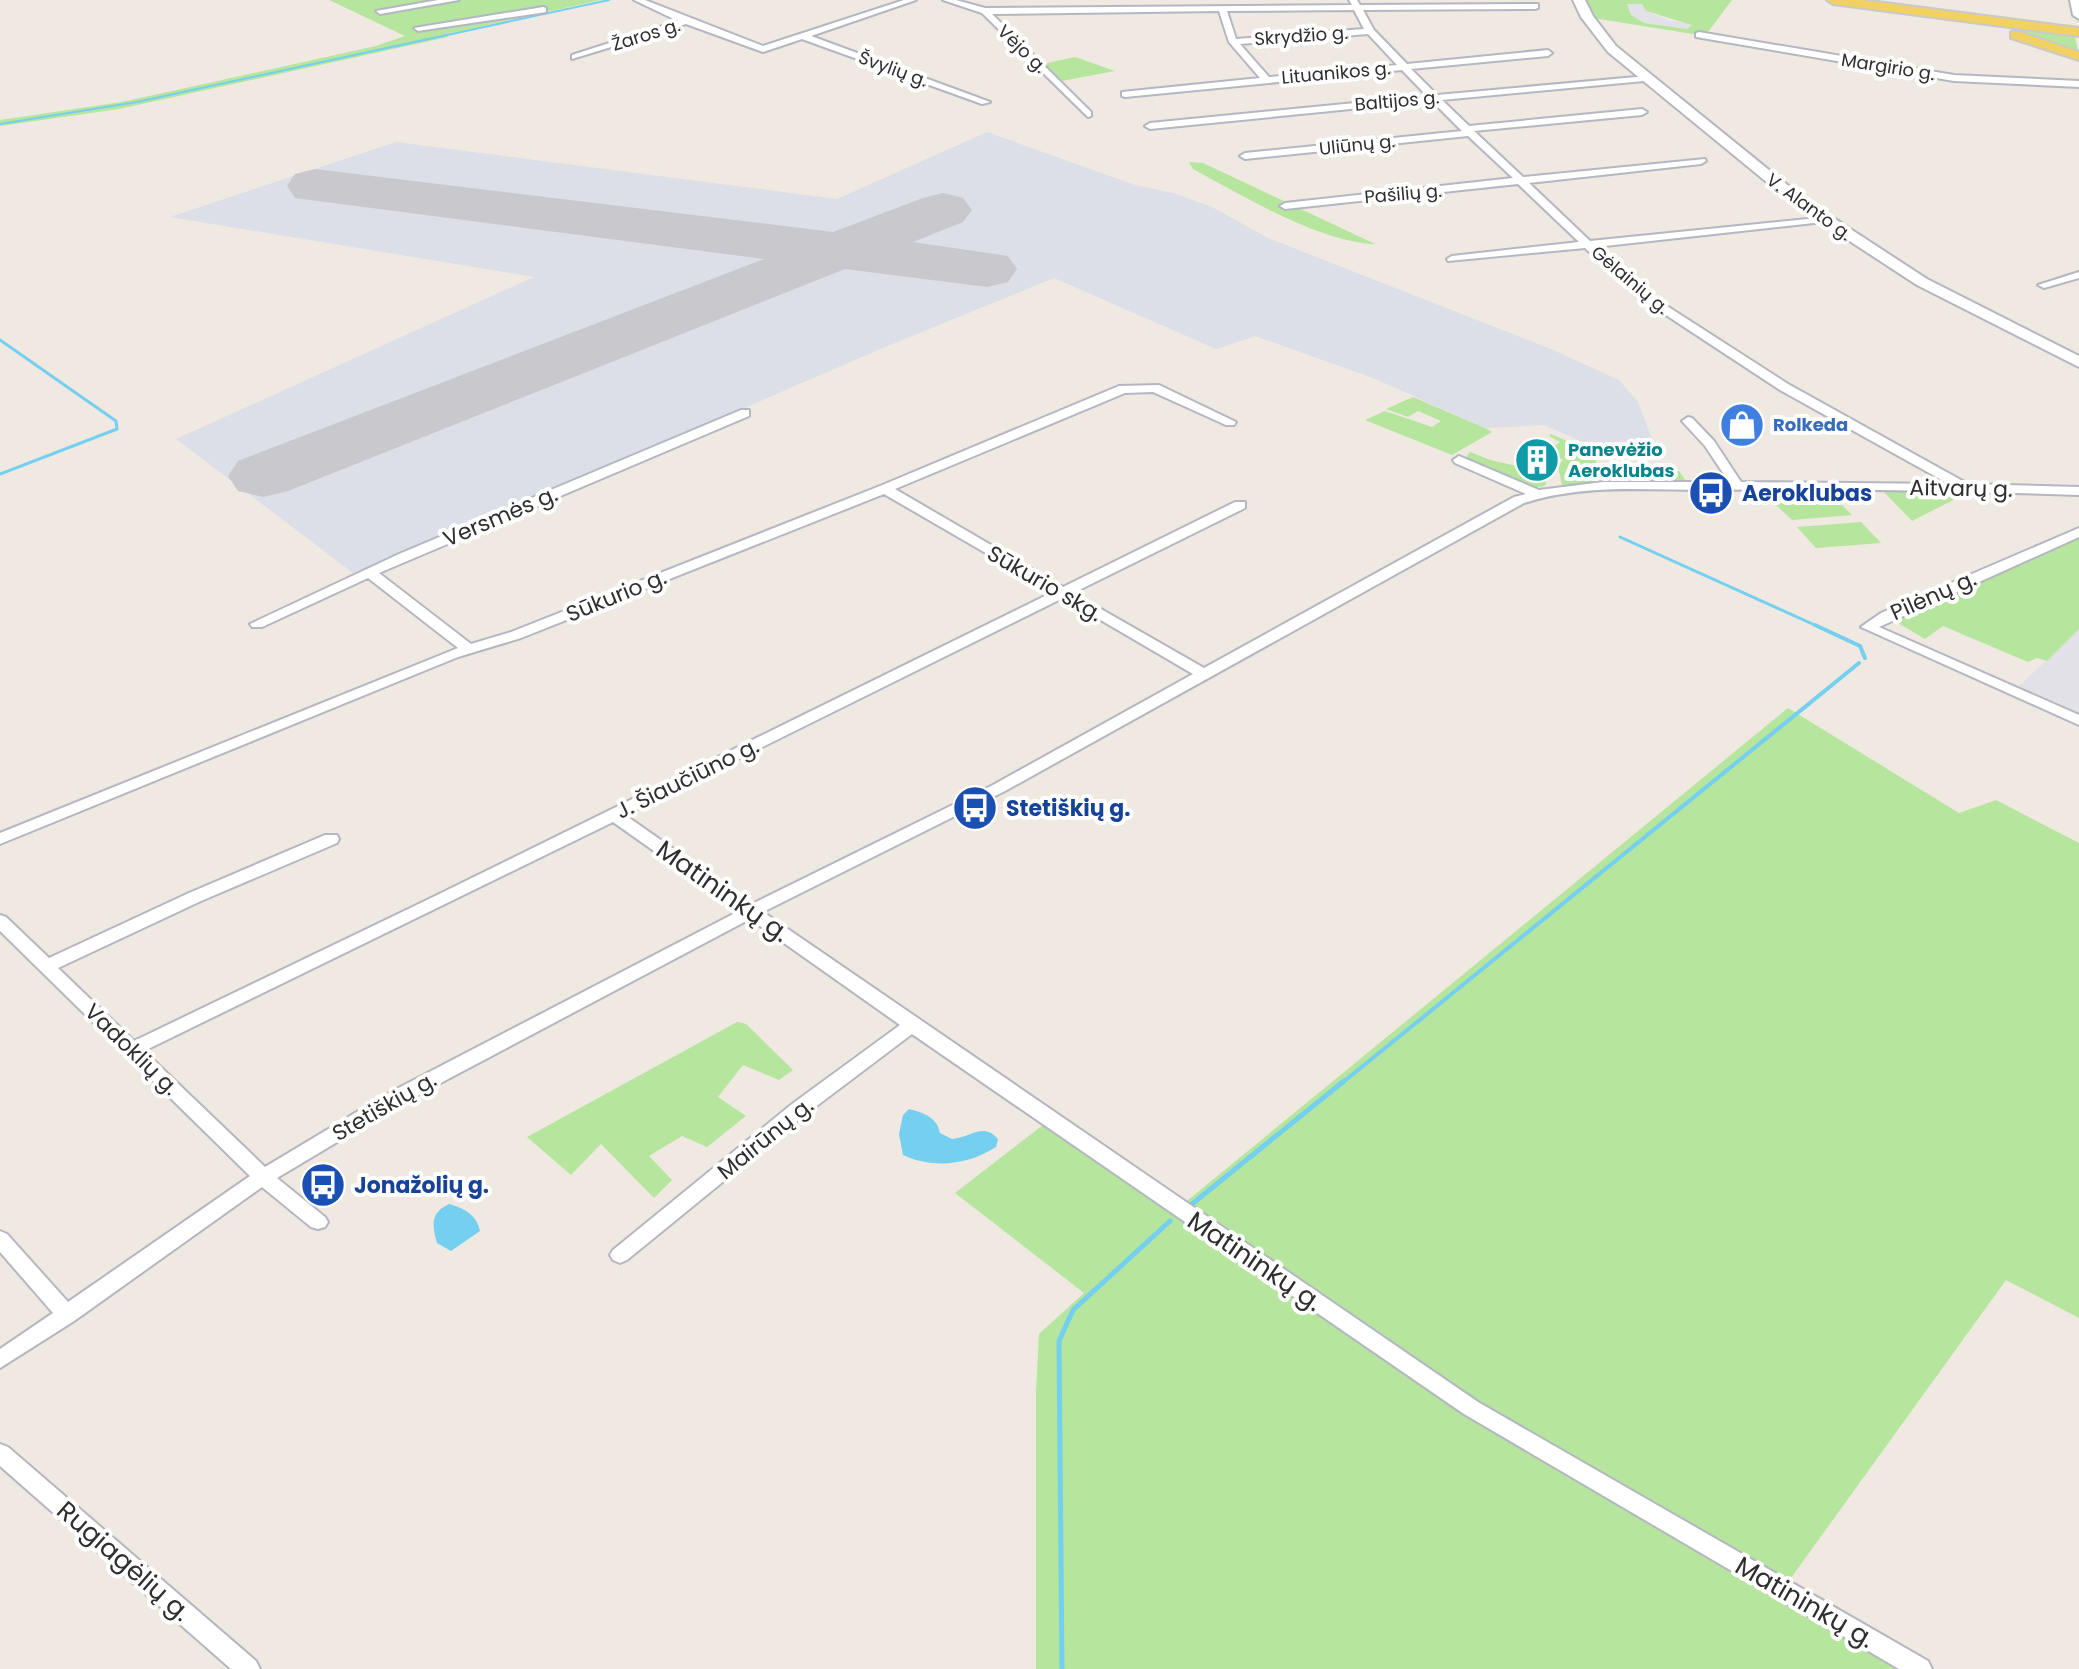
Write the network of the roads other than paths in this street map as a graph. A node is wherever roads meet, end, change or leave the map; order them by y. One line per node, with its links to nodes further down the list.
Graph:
1 (455, 0): 13 (street)
2 (535, 0): 18 (street)
3 (638, 0): 17 (street)
4 (912, 0): 22 (street)
5 (947, 0): 14 (street, Vėjo g.)
6 (1579, 0): 28 (main road, V. Alanto g.)
7 (1833, 0): 16 (main road)
8 (2076, 0): 15 (main road)
9 (1129, 4): 12 (street); 14 (street)
10 (1355, 4): 11 (street); 12 (street); 19 (street, Gėlainių g.)
11 (1535, 6)
12 (1222, 8): 23 (street)
13 (380, 11)
14 (985, 11): 35 (street, Vėjo g.)
15 (2079, 15)
16 (1972, 19): 20 (main road); 25 (main road)
17 (686, 21): 22 (street, Žaros g.); 26 (street, Žaros g.)
18 (418, 28)
19 (1370, 31): 23 (street, Skrydžio g.); 27 (street, Gėlainių g.)
20 (2079, 32)
21 (1699, 35): 30 (street, Margirio g.)
22 (802, 36): 33 (street, Švylių g.)
23 (1233, 42): 29 (street)
24 (1548, 53): 27 (street, Lituanikos g.)
25 (2079, 56)
26 (575, 57)
27 (1407, 67): 29 (street, Lituanikos g.); 32 (street, Gėlainių g.)
28 (1644, 78): 32 (street, Baltijos g.); 42 (main road, V. Alanto g.)
29 (1266, 80): 31 (street, Lituanikos g.)
30 (2079, 84)
31 (1125, 94)
32 (1433, 97): 36 (street, Baltijos g.); 37 (street, Gėlainių g.)
33 (985, 102)
34 (1642, 112): 37 (street, Uliūnų g.)
35 (1088, 114)
36 (1150, 126)
37 (1468, 131): 38 (street, Uliūnų g.); 40 (street, Gėlainių g.)
38 (1245, 156)
39 (1701, 161): 40 (street, Pašilių g.)
40 (1521, 182): 41 (street, Pašilių g.); 43 (street, Gėlainių g.)
41 (1285, 206)
42 (1823, 219): 43 (street); 47 (main road, V. Alanto g.)
43 (1585, 243): 44 (street); 53 (street, Gėlainių g.)
44 (1452, 259)
45 (2079, 275): 46 (street)
46 (2044, 285)
47 (2079, 362)
48 (745, 413): 60 (street, Versmės g.)
49 (1688, 421): 52 (street)
50 (1230, 422): 54 (street, Sūkurio g.)
51 (1459, 460): 56 (street)
52 (1738, 486): 53 (street, Aitvarų g.); 56 (street, Aitvarų g.)
53 (1966, 488): 55 (street, Aitvarų g.)
54 (885, 489): 61 (street, Sūkurio skg.); 63 (street, Sūkurio g.)
55 (2079, 491)
56 (1537, 494): 58 (street, Aitvarų g.)
57 (1240, 505): 61 (street, J. Šiaučiūno g.)
58 (1510, 505): 64 (street, Stetiškių g.)
59 (2079, 532): 65 (street, Pilėnų g.)
60 (370, 573): 62 (street, Versmės g.); 63 (street)
61 (1063, 593): 64 (street, Sūkurio skg.); 66 (street, J. Šiaučiūno g.)
62 (257, 624)
63 (468, 649): 67 (street, Sūkurio g.)
64 (1205, 675): 69 (street, Stetiškių g.)
65 (2079, 721)
66 (614, 815): 69 (street, Matininkų g.); 73 (street, J. Šiaučiūno g.)
67 (0, 839)
68 (331, 839): 71 (street)
69 (752, 911): 72 (street, Matininkų g.); 74 (street, Stetiškių g.)
70 (0, 921): 71 (street, Vadoklių g.)
71 (47, 966): 73 (street, Vadoklių g.)
72 (912, 1025): 77 (street, Mairūnų g.); 82 (street, Matininkų g.)
73 (132, 1049): 74 (street, Vadoklių g.)
74 (263, 1177): 75 (street); 78 (street, Stetiškių g.)
75 (318, 1222)
76 (0, 1239): 78 (street)
77 (620, 1255)
78 (67, 1315): 79 (street, Stetiškių g.)
79 (0, 1360)
80 (0, 1453): 81 (street, Rugiagėlių g.)
81 (248, 1669)
82 (1920, 1669)

